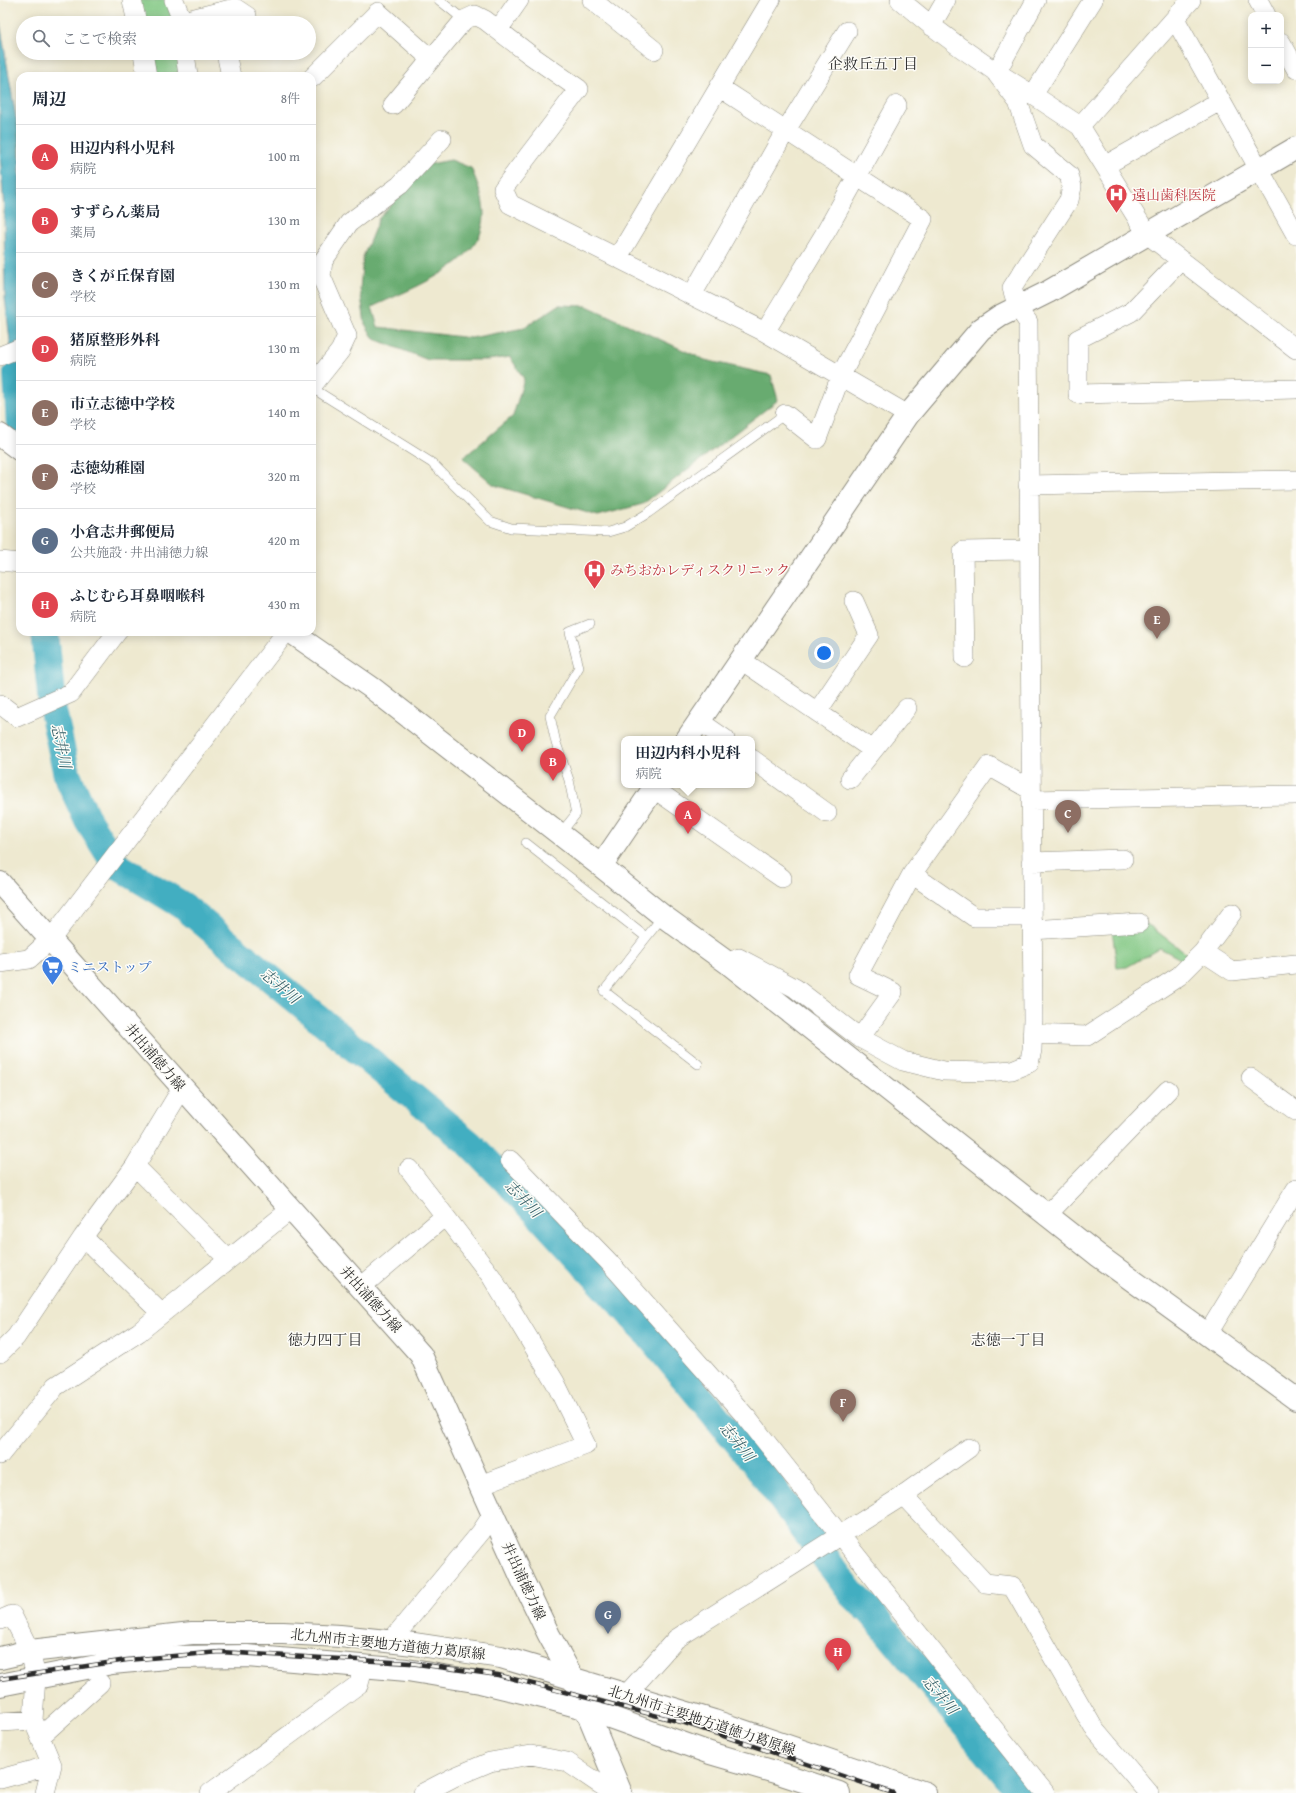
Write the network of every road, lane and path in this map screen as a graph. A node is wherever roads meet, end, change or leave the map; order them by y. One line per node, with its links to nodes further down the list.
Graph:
1 (132, 0): 14 (street)
2 (174, 0): 15 (street)
3 (440, 0): 19 (lane)
4 (519, 0): 21 (street)
5 (592, 0): 24 (street)
6 (770, 0): 35 (street)
7 (900, 0): 20 (street)
8 (946, 0): 20 (street)
9 (1036, 0): 33 (street)
10 (1093, 0): 36 (street)
11 (1191, 0): 18 (street)
12 (1258, 0): 13 (street)
13 (1264, 12)
14 (135, 16)
15 (181, 16)
16 (205, 16): 17 (street)
17 (247, 16)
18 (1175, 19): 37 (street); 40 (street)
19 (464, 20): 21 (street); 25 (street)
20 (931, 26): 33 (street)
21 (498, 30): 49 (street)
22 (847, 31): 41 (street)
23 (1284, 47): 29 (street)
24 (654, 50)
25 (431, 59): 34 (street); 38 (street)
26 (144, 60): 30 (street)
27 (187, 60): 31 (street)
28 (228, 60): 32 (street)
29 (1296, 69)
30 (146, 72)
31 (188, 72)
32 (230, 72)
33 (996, 73): 36 (street); 52 (street)
34 (316, 74)
35 (719, 87): 41 (street); 49 (street)
36 (1033, 95): 40 (street)
37 (1220, 101): 44 (street); 45 (street)
38 (393, 105)
39 (897, 105): 46 (street)
40 (1080, 126): 44 (street)
41 (786, 130): 46 (street); 51 (street)
42 (442, 139): 58 (street)
43 (1296, 148): 45 (main road)
44 (1106, 165): 47 (street)
45 (1259, 170): 47 (main road); 48 (street)
46 (858, 176): 53 (street); 57 (street)
47 (1147, 234): 50 (street); 52 (main road)
48 (1296, 235)
49 (618, 257): 51 (street)
50 (1181, 260): 54 (street); 59 (street)
51 (692, 295): 53 (street)
52 (1018, 308): 62 (main road); 66 (street)
53 (765, 332): 57 (street)
54 (1296, 349)
55 (16, 350): 56 (street)
56 (0, 356)
57 (841, 375): 61 (street); 62 (street)
58 (316, 382)
59 (1296, 389)
60 (316, 390): 61 (lane)
61 (785, 414)
62 (908, 415): 76 (main road)
63 (0, 435): 64 (main road)
64 (16, 447)
65 (1296, 480): 66 (street)
66 (1028, 485): 67 (street)
67 (1029, 550): 75 (street); 88 (street)
68 (0, 561): 69 (street)
69 (16, 563)
70 (854, 601): 79 (street)
71 (590, 624): 91 (lane)
72 (114, 636): 77 (street)
73 (283, 636): 104 (street)
74 (297, 636): 91 (main road)
75 (965, 658)
76 (741, 660): 79 (street); 80 (main road)
77 (0, 704)
78 (907, 708): 83 (street)
79 (817, 712): 83 (street)
80 (699, 721): 81 (main road); 82 (street)
81 (689, 736)
82 (721, 736)
83 (873, 750): 85 (street)
84 (755, 761): 90 (street)
85 (850, 779)
86 (653, 788): 95 (main road)
87 (655, 788): 97 (street)
88 (1031, 795): 89 (street); 94 (street); 96 (street)
89 (1296, 795)
90 (827, 813)
91 (560, 834): 95 (main road)
92 (526, 843): 103 (lane)
93 (1123, 860): 94 (street)
94 (1031, 862): 101 (street)
95 (601, 866): 100 (main road)
96 (912, 874): 101 (street); 110 (street)
97 (782, 878)
98 (0, 883): 104 (main road, 井出浦徳力線)
99 (1232, 913): 105 (street)
100 (663, 916): 103 (lane); 107 (main road)
101 (1032, 923): 102 (street); 109 (street)
102 (1139, 923)
103 (646, 937): 111 (lane)
104 (51, 939): 106 (street); 113 (main road, 井出浦徳力線)
105 (1203, 952): 108 (street); 109 (street)
106 (0, 963)
107 (728, 963): 110 (street); 122 (main road)
108 (1296, 964)
109 (1032, 1034): 110 (street)
110 (860, 1038)
111 (698, 1064)
112 (1250, 1078): 115 (street)
113 (182, 1088): 117 (street); 120 (main road, 井出浦徳力線)
114 (1168, 1090): 122 (street)
115 (1296, 1111)
116 (510, 1160): 135 (street)
117 (135, 1166): 123 (street); 124 (street)
118 (409, 1169): 121 (street)
119 (1296, 1189): 127 (street)
120 (290, 1210): 124 (street); 125 (main road, 井出浦徳力線)
121 (445, 1216): 125 (street); 132 (street)
122 (1046, 1216): 127 (main road)
123 (83, 1237): 126 (street); 128 (street)
124 (228, 1260): 126 (street)
125 (361, 1287): 132 (main road, 井出浦徳力線)
126 (161, 1313): 131 (street)
127 (1207, 1335): 129 (main road)
128 (0, 1353)
129 (1296, 1399)
130 (969, 1448): 133 (street)
131 (0, 1455)
132 (480, 1485): 134 (main road, 井出浦徳力線)
133 (903, 1495): 135 (street); 159 (street)
134 (493, 1514): 137 (street); 142 (main road, 井出浦徳力線)
135 (842, 1536): 145 (street); 158 (street)
136 (0, 1620): 138 (street)
137 (390, 1642): 138 (main road, 北九州市主要地方道徳力葛原線); 142 (main road, 北九州市主要地方道徳力葛原線)
138 (30, 1651): 139 (main road, 北九州市主要地方道徳力葛原線); 141 (street)
139 (0, 1658)
140 (363, 1666): 141 (main road, 北九州市主要地方道徳力葛原線); 146 (main road, 北九州市主要地方道徳力葛原線); 152 (street)
141 (36, 1677): 144 (main road, 北九州市主要地方道徳力葛原線); 148 (street)
142 (574, 1680): 145 (main road, 北九州市主要地方道徳力葛原線); 146 (main road, 井出浦徳力線)
143 (100, 1683): 148 (street)
144 (0, 1685)
145 (626, 1695): 157 (main road, 北九州市主要地方道徳力葛原線)
146 (587, 1709): 155 (main road, 井出浦徳力線); 156 (main road, 北九州市主要地方道徳力葛原線)
147 (0, 1722): 148 (street)
148 (37, 1728): 149 (street)
149 (52, 1765): 150 (street); 151 (street)
150 (0, 1779)
151 (45, 1793)
152 (210, 1793)
153 (423, 1793): 154 (street)
154 (614, 1793)
155 (621, 1793)
156 (838, 1793)
157 (925, 1793)
158 (1045, 1793)
159 (1150, 1793)

